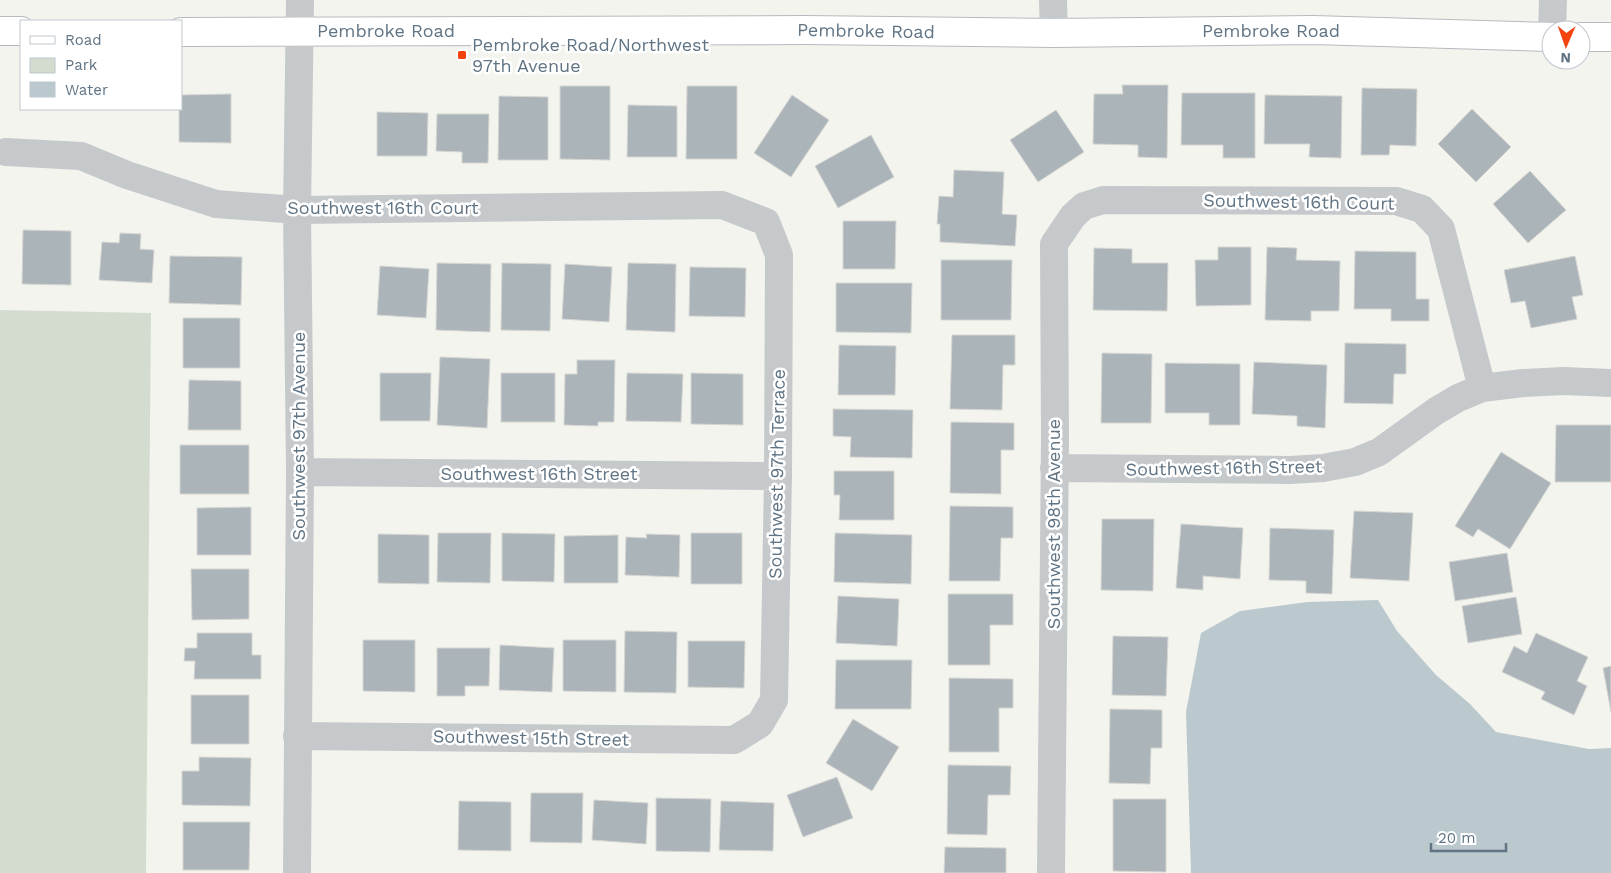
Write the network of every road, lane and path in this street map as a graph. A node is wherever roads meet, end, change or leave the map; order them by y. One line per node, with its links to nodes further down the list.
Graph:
1 (300, 0): 7 (street, Southwest 97th Avenue)
2 (1053, 0): 9 (street)
3 (1552, 0): 4 (street)
4 (1552, 20)
5 (0, 31): 6 (main road)
6 (20, 31)
7 (299, 31): 8 (main road, Pembroke Road); 9 (main road, Pembroke Road); 15 (street, Southwest 97th Avenue)
8 (182, 32)
9 (1054, 33): 10 (main road, Pembroke Road)
10 (1541, 36)
11 (1591, 37): 12 (main road)
12 (1611, 37)
13 (6, 152): 15 (street, Southwest 16th Court)
14 (1104, 200): 18 (street, Southwest 16th Court); 19 (street, Southwest 98th Avenue)
15 (297, 210): 16 (street, Southwest 16th Court); 20 (street, Southwest 97th Avenue)
16 (766, 222): 21 (street, Southwest 97th Terrace)
17 (1611, 383): 18 (street, Southwest 16th Street)
18 (1482, 388): 19 (street, Southwest 16th Street)
19 (1054, 468): 25 (street, Southwest 98th Avenue)
20 (300, 472): 21 (street, Southwest 16th Street); 23 (street, Southwest 97th Avenue)
21 (778, 476): 22 (street, Southwest 97th Terrace)
22 (760, 724): 23 (street, Southwest 15th Street)
23 (297, 736): 24 (street, Southwest 97th Avenue)
24 (297, 873)
25 (1051, 873)

